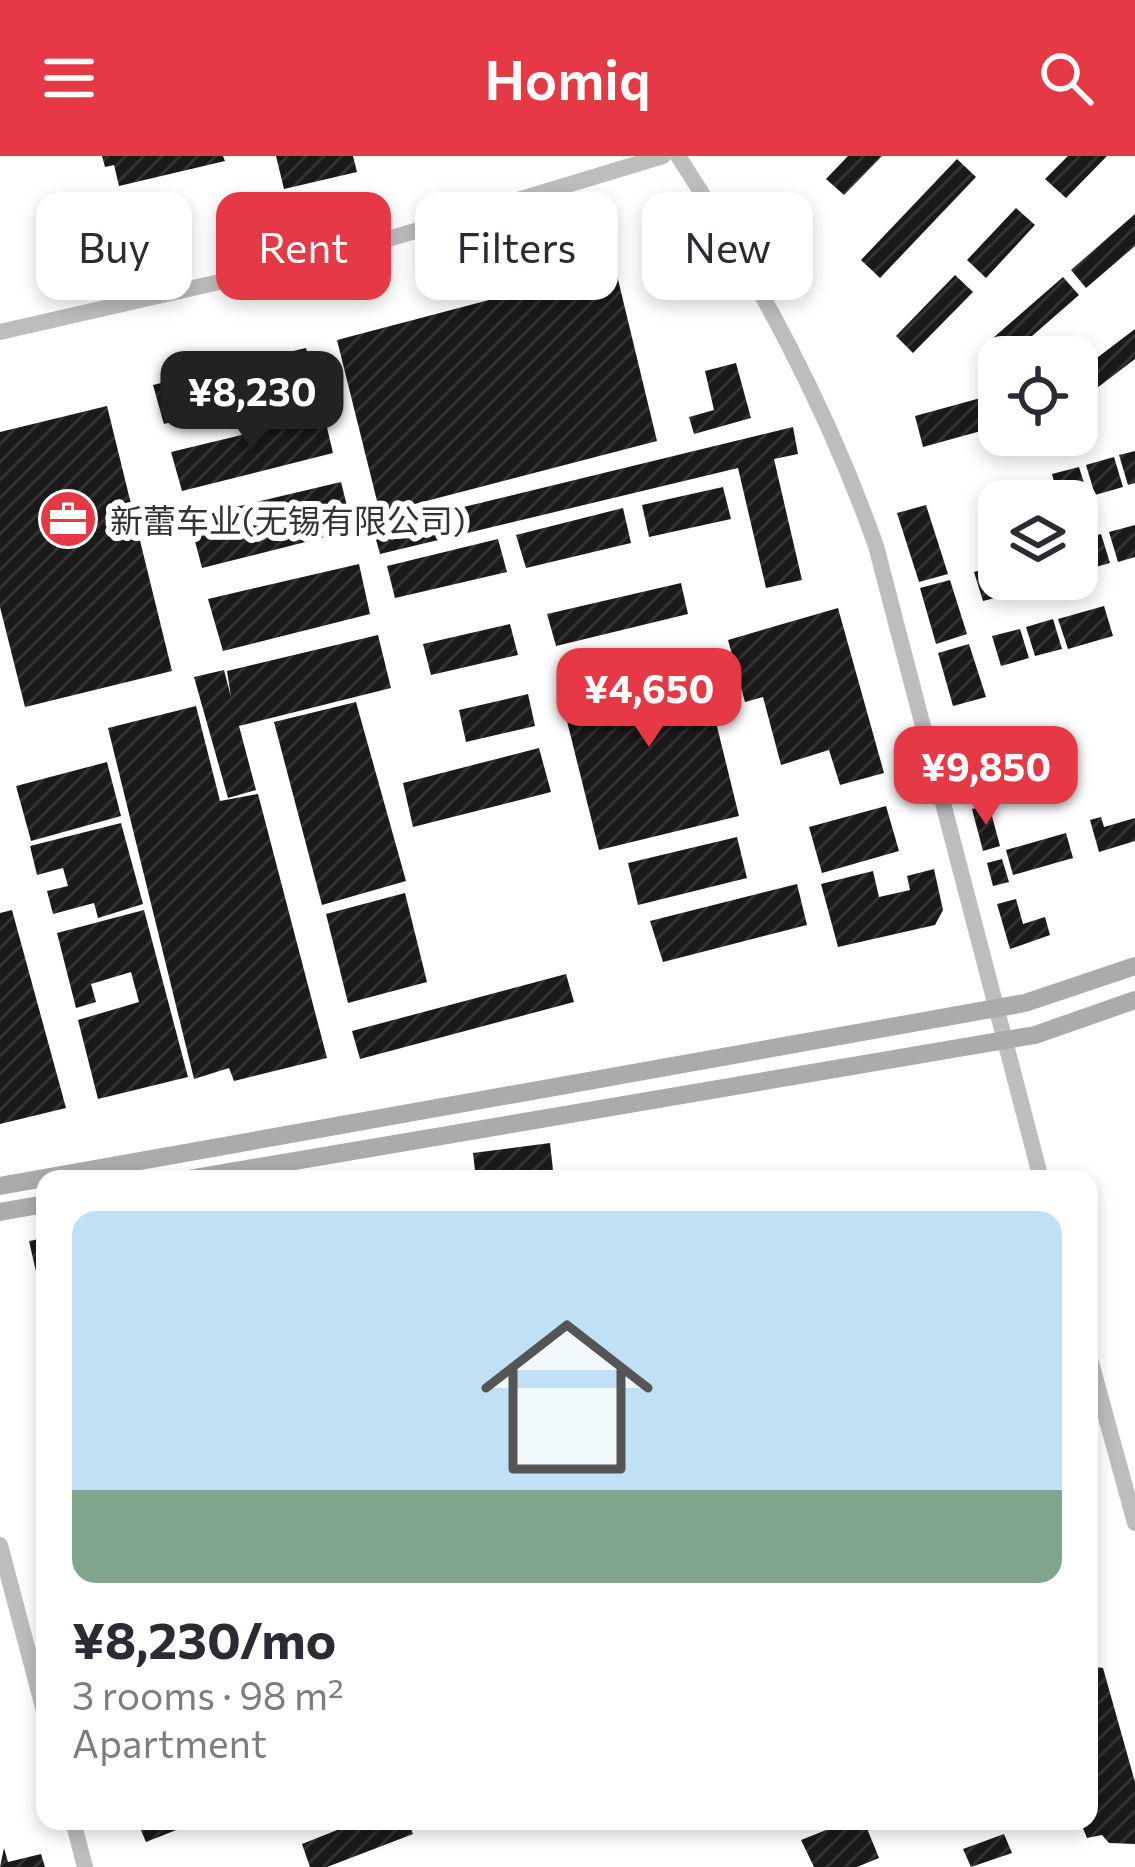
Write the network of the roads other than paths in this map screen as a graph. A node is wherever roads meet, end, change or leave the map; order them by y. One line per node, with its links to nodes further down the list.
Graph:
1 (663, 156): 3 (street)
2 (678, 156): 6 (street)
3 (0, 332)
4 (1135, 966): 6 (main road)
5 (1135, 1000): 7 (main road)
6 (993, 1008): 7 (street); 8 (main road)
7 (1003, 1039): 9 (main road); 10 (street)
8 (89, 1170)
9 (240, 1170)
10 (1039, 1170)
11 (36, 1180): 12 (main road)
12 (0, 1186)
13 (36, 1206): 14 (main road)
14 (0, 1212)
15 (1098, 1387): 16 (street)
16 (1135, 1523)
17 (0, 1545): 18 (street)
18 (36, 1681)
19 (75, 1830): 20 (street)
20 (85, 1867)

